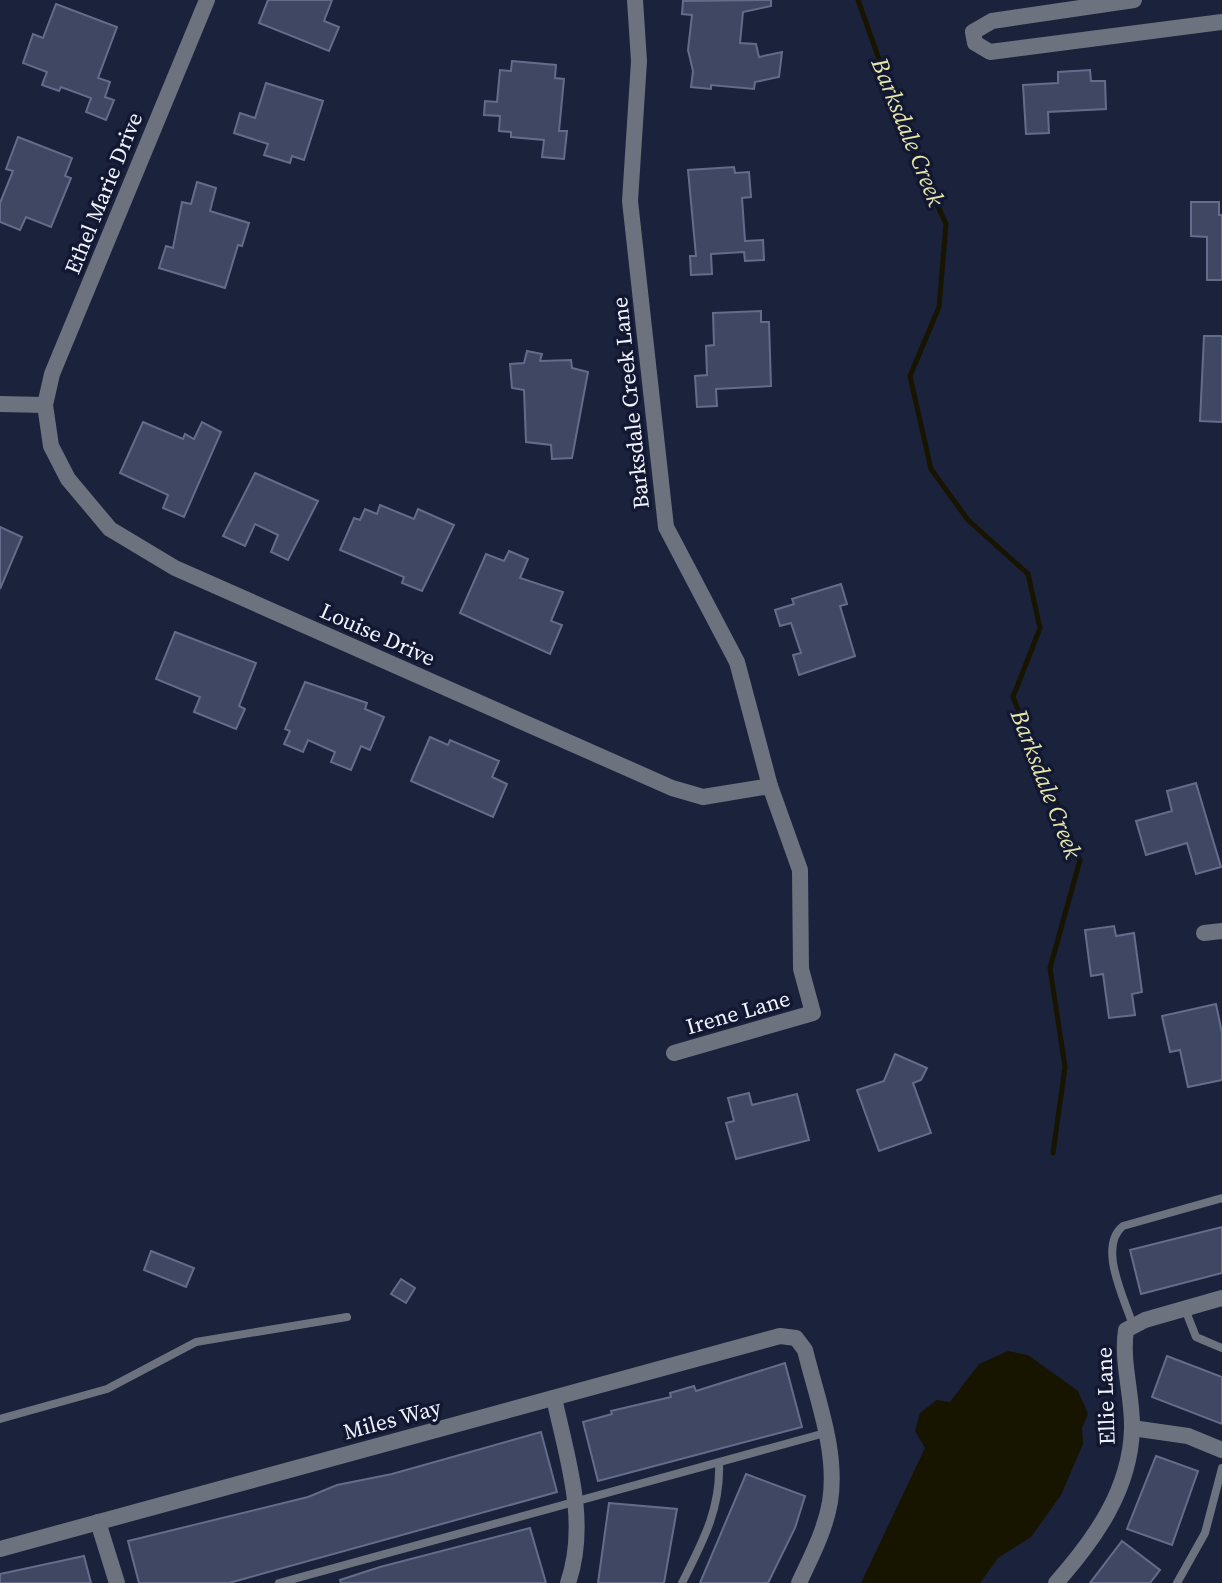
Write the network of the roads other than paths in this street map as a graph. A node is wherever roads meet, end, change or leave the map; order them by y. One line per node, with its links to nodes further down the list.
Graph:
1 (207, 0): 6 (street, Ethel Marie Drive)
2 (635, 0): 7 (street, Barksdale Creek Lane)
3 (1134, 0): 4 (street)
4 (1222, 22)
5 (0, 404): 6 (street)
6 (45, 405): 7 (street, Louise Drive)
7 (770, 786): 10 (street, Barksdale Creek Lane)
8 (1222, 931): 9 (street)
9 (1204, 933)
10 (813, 1013): 11 (street, Irene Lane)
11 (674, 1053)
12 (1222, 1198): 16 (lane)
13 (1222, 1298): 14 (street)
14 (1185, 1309): 16 (street); 17 (lane)
15 (347, 1317): 19 (lane)
16 (1130, 1328): 20 (street, Ellie Lane)
17 (1222, 1348)
18 (554, 1398): 21 (street, Miles Way); 25 (street); 26 (street, Miles Way)
19 (0, 1419)
20 (1132, 1428): 22 (street); 33 (street, Ellie Lane)
21 (825, 1433): 23 (lane); 32 (street)
22 (1222, 1450)
23 (719, 1463): 25 (lane); 31 (lane)
24 (1222, 1468): 34 (lane)
25 (577, 1503): 29 (lane); 30 (street)
26 (98, 1522): 27 (street, Miles Way); 28 (street)
27 (0, 1549)
28 (117, 1583)
29 (279, 1583)
30 (568, 1583)
31 (682, 1583)
32 (799, 1583)
33 (1056, 1583)
34 (1177, 1583)

